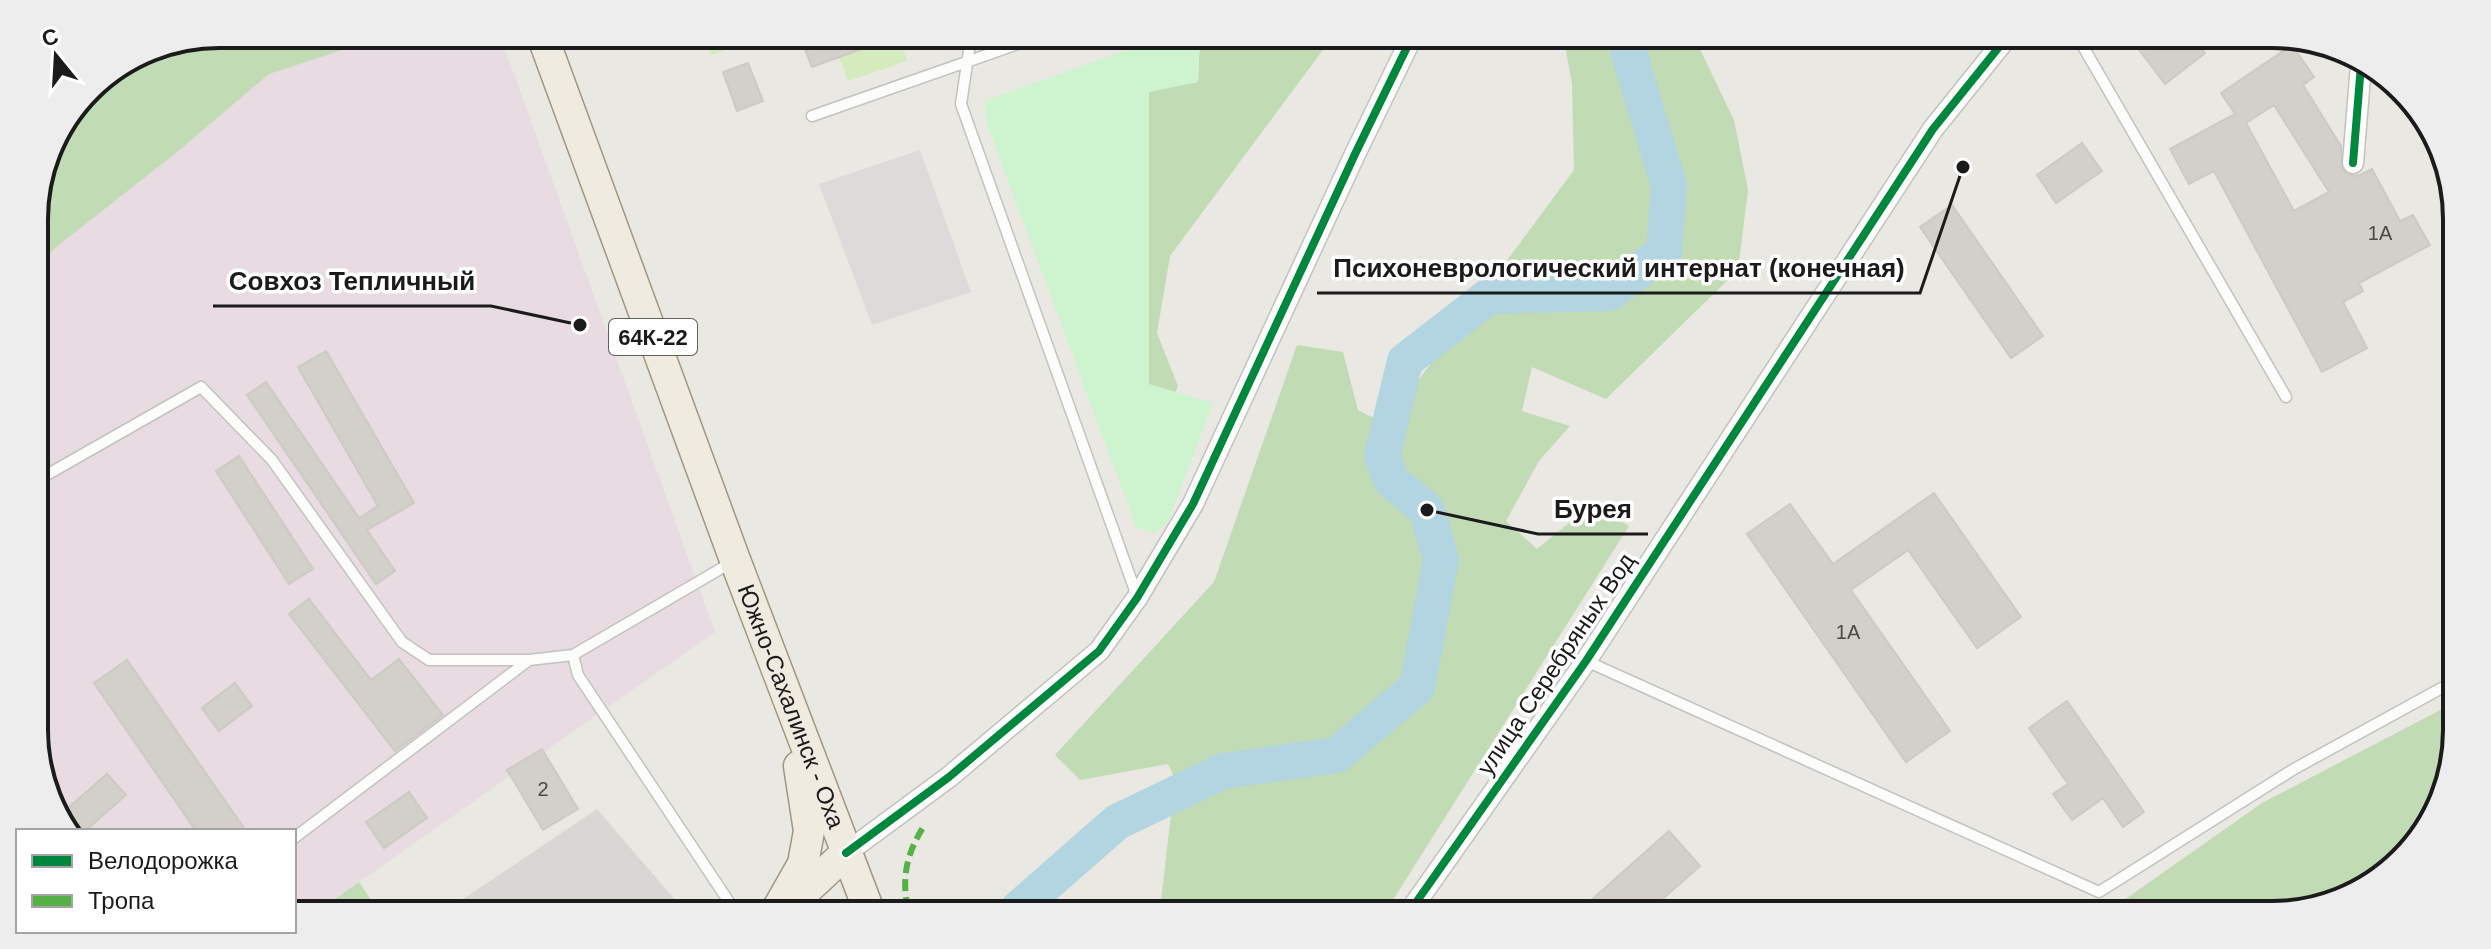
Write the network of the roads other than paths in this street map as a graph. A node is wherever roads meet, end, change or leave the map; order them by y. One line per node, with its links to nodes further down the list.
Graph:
1 (547, 48): 13 (main road, 64К-22)
2 (969, 48): 7 (lane)
3 (1007, 48): 7 (lane)
4 (1407, 48): 14 (street)
5 (1998, 48): 17 (street, улица Серебряных Вод)
6 (2084, 48): 11 (lane)
7 (967, 62): 9 (lane); 14 (lane)
8 (2360, 73): 10 (street)
9 (812, 116)
10 (2353, 163)
11 (2286, 397)
12 (48, 474): 16 (lane)
13 (735, 560): 15 (lane); 18 (main road, Южно-Сахалинск - Оха / 64К-22)
14 (1137, 598): 21 (street)
15 (573, 655): 16 (lane); 22 (lane)
16 (529, 660): 20 (lane)
17 (1586, 661): 19 (lane); 26 (street, улица Серебряных Вод)
18 (780, 678): 21 (main road, Южно-Сахалинск - Оха / 64К-22); 23 (main road)
19 (2443, 687)
20 (296, 836)
21 (846, 853): 24 (main road); 25 (main road, Южно-Сахалинск - Оха)
22 (728, 901)
23 (782, 901)
24 (795, 901)
25 (865, 901)
26 (1417, 901)

